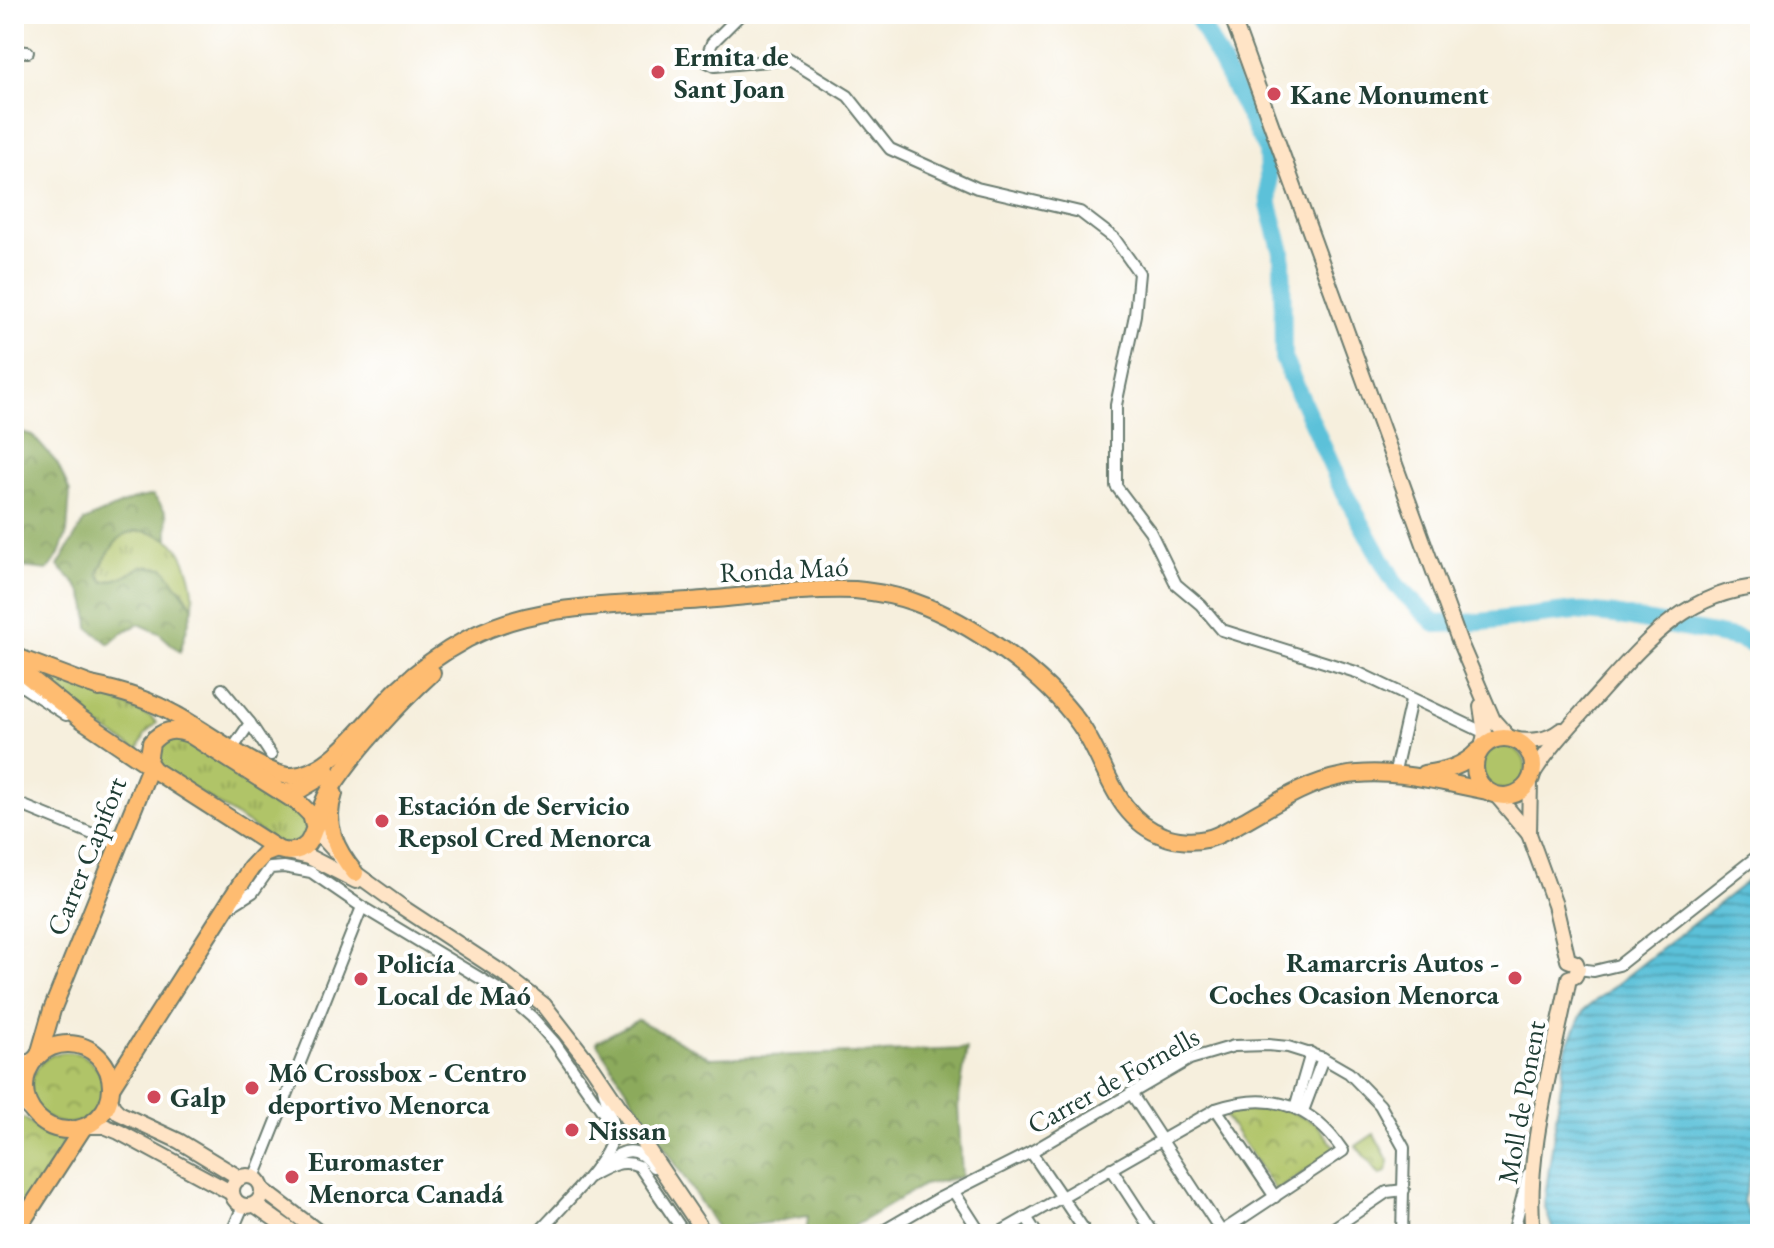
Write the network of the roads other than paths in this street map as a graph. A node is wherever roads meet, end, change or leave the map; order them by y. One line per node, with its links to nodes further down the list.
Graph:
1 (741, 14): 14 (street)
2 (1231, 14): 10 (street)
3 (14, 51): 4 (street)
4 (28, 52)
5 (1760, 587): 15 (street)
6 (482, 632): 8 (main road, Ronda Maó); 22 (main road, Ronda Maó); 25 (main road, Ronda Maó)
7 (14, 656): 12 (main road)
8 (440, 657): 21 (main road); 27 (main road)
9 (14, 665): 19 (main road)
10 (1474, 678): 18 (street); 20 (street)
11 (14, 681): 19 (street)
12 (91, 685): 17 (main road); 21 (main road)
13 (222, 689): 16 (street)
14 (1411, 700): 20 (street); 25 (street)
15 (1574, 721): 18 (street); 26 (street)
16 (250, 723): 21 (street); 23 (street)
17 (189, 734): 24 (main road, Carrer Capifort); 27 (main road)
18 (1512, 740): 20 (main road); 26 (main road)
19 (114, 742): 24 (main road)
20 (1482, 744): 25 (main road, Ronda Maó); 28 (main road)
21 (233, 748)
22 (360, 751): 30 (main road); 35 (main road)
23 (271, 755)
24 (149, 766): 32 (main road, Carrer Capifort); 33 (main road)
25 (1400, 775): 28 (main road, Ronda Maó)
26 (1531, 778): 28 (main road); 31 (street, Moll de Ponent)
27 (282, 792): 30 (main road)
28 (1492, 794): 31 (street, Moll de Ponent)
29 (14, 802): 32 (street)
30 (314, 827): 33 (main road); 35 (street)
31 (1529, 834): 39 (street, Moll de Ponent)
32 (117, 844): 41 (main road, Carrer Capifort)
33 (282, 850): 37 (street); 38 (main road)
34 (1760, 854): 39 (street)
35 (355, 873): 37 (street)
36 (362, 907): 38 (street); 50 (street); 57 (street)
37 (402, 907): 44 (street)
38 (225, 909): 45 (main road)
39 (1572, 969): 53 (street, Moll de Ponent)
40 (1311, 1053): 42 (street, Carrer de Fornells); 46 (street, Carrer de Fornells); 49 (street)
41 (38, 1056): 43 (street); 45 (main road); 47 (main road)
42 (1323, 1058): 49 (street); 58 (street, Carrer de Fornells)
43 (14, 1068)
44 (602, 1082): 50 (street); 61 (street)
45 (111, 1093): 51 (main road); 57 (street)
46 (1131, 1093): 52 (street); 54 (street, Carrer de Fornells)
47 (18, 1096): 51 (main road)
48 (1216, 1109): 49 (street); 52 (street); 63 (street)
49 (1299, 1110): 63 (street)
50 (611, 1124): 56 (street)
51 (86, 1127): 60 (street); 68 (main road)
52 (1160, 1140): 55 (street); 67 (street)
53 (1537, 1141): 82 (street); 83 (street, Moll de Ponent)
54 (1031, 1152): 59 (street, Carrer de Fornells); 62 (street)
55 (1111, 1168): 62 (street); 79 (street)
56 (587, 1178): 61 (street); 72 (street); 73 (street)
57 (252, 1182): 60 (street); 64 (street); 71 (street)
58 (1404, 1190): 80 (street); 81 (street, Carrer de Fornells)
59 (954, 1192): 66 (street, Carrer de Fornells); 75 (street)
60 (232, 1193): 64 (street)
61 (678, 1194): 74 (street)
62 (1061, 1197): 65 (street); 78 (street)
63 (1275, 1197): 67 (street)
64 (249, 1205): 69 (street); 70 (street)
65 (1026, 1217): 76 (street); 77 (street)
66 (882, 1233)
67 (1221, 1233)
68 (14, 1234)
69 (231, 1234)
70 (296, 1234)
71 (321, 1234)
72 (537, 1234)
73 (685, 1234)
74 (705, 1234)
75 (981, 1234)
76 (997, 1234)
77 (1037, 1234)
78 (1087, 1234)
79 (1154, 1234)
80 (1325, 1234)
81 (1402, 1234)
82 (1513, 1234)
83 (1533, 1234)

